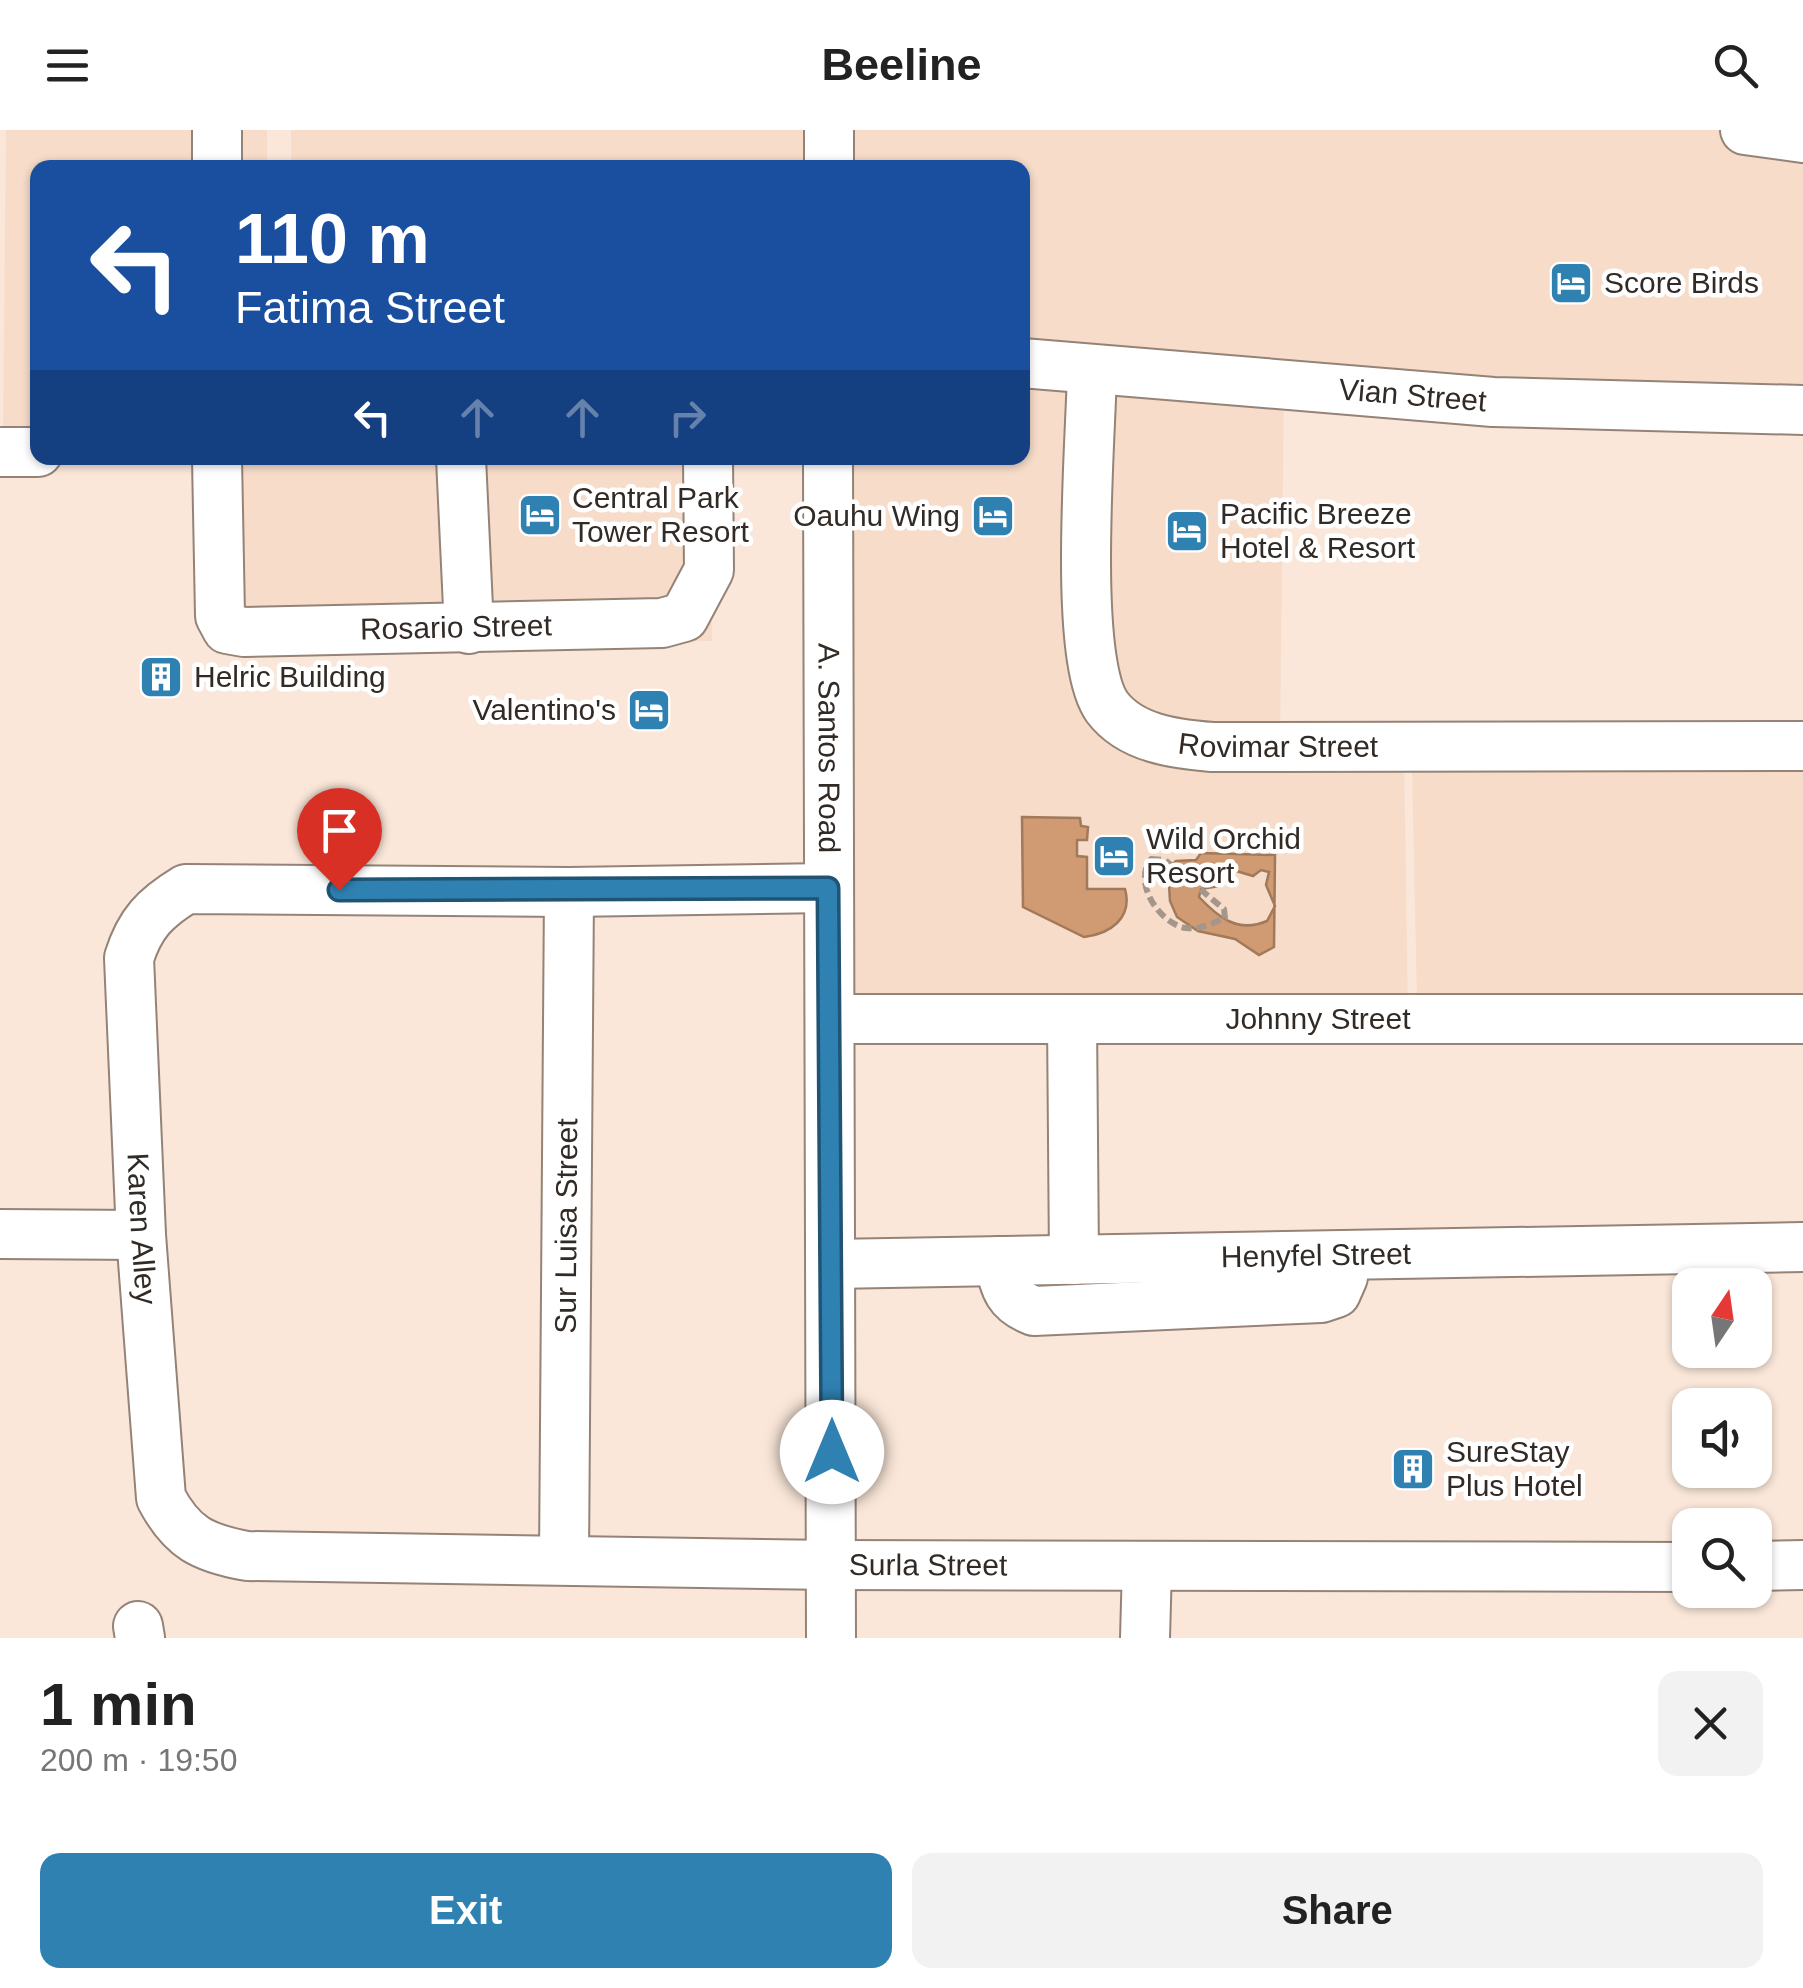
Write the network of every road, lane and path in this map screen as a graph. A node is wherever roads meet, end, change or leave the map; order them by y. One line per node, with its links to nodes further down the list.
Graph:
1 (216, 130): 5 (street)
2 (828, 130): 6 (street)
3 (1745, 130): 4 (street)
4 (1803, 138)
5 (217, 160)
6 (829, 160)
7 (1030, 364): 8 (street, Vian Street)
8 (1092, 370): 9 (street, Vian Street); 17 (street, Rovimar Street)
9 (1803, 410)
10 (0, 452): 11 (street)
11 (30, 452)
12 (216, 465): 16 (street, Rosario Street)
13 (461, 465): 16 (street)
14 (708, 465): 16 (street, Rosario Street)
15 (828, 465): 18 (street, A. Santos Road)
16 (468, 630)
17 (1803, 746)
18 (828, 888): 19 (street); 21 (street, A. Santos Road)
19 (569, 892): 25 (street, Karen Alley); 32 (street, Sur Luisa Street)
20 (1223, 920): 20 (path)
21 (830, 1018): 22 (street, Johnny Street); 30 (street, A. Santos Road)
22 (1072, 1018): 23 (street, Johnny Street); 28 (street)
23 (1803, 1019)
24 (0, 1234): 25 (street)
25 (141, 1235): 31 (street, Karen Alley)
26 (1803, 1247): 27 (street, Henyfel Street)
27 (1345, 1255): 28 (street, Henyfel Street); 29 (street)
28 (1074, 1260): 29 (street, Henyfel Street)
29 (998, 1261): 30 (street, Henyfel Street)
30 (830, 1264): 33 (street, A. Santos Road)
31 (176, 1526): 32 (street, Surla Street)
32 (564, 1558): 33 (street, Surla Street)
33 (832, 1565): 35 (street, Surla Street); 38 (street, A. Santos Road)
34 (1803, 1565): 36 (street)
35 (1146, 1566): 37 (street, Surla Street); 39 (street)
36 (1772, 1566)
37 (1672, 1568)
38 (830, 1638)
39 (1145, 1638)

